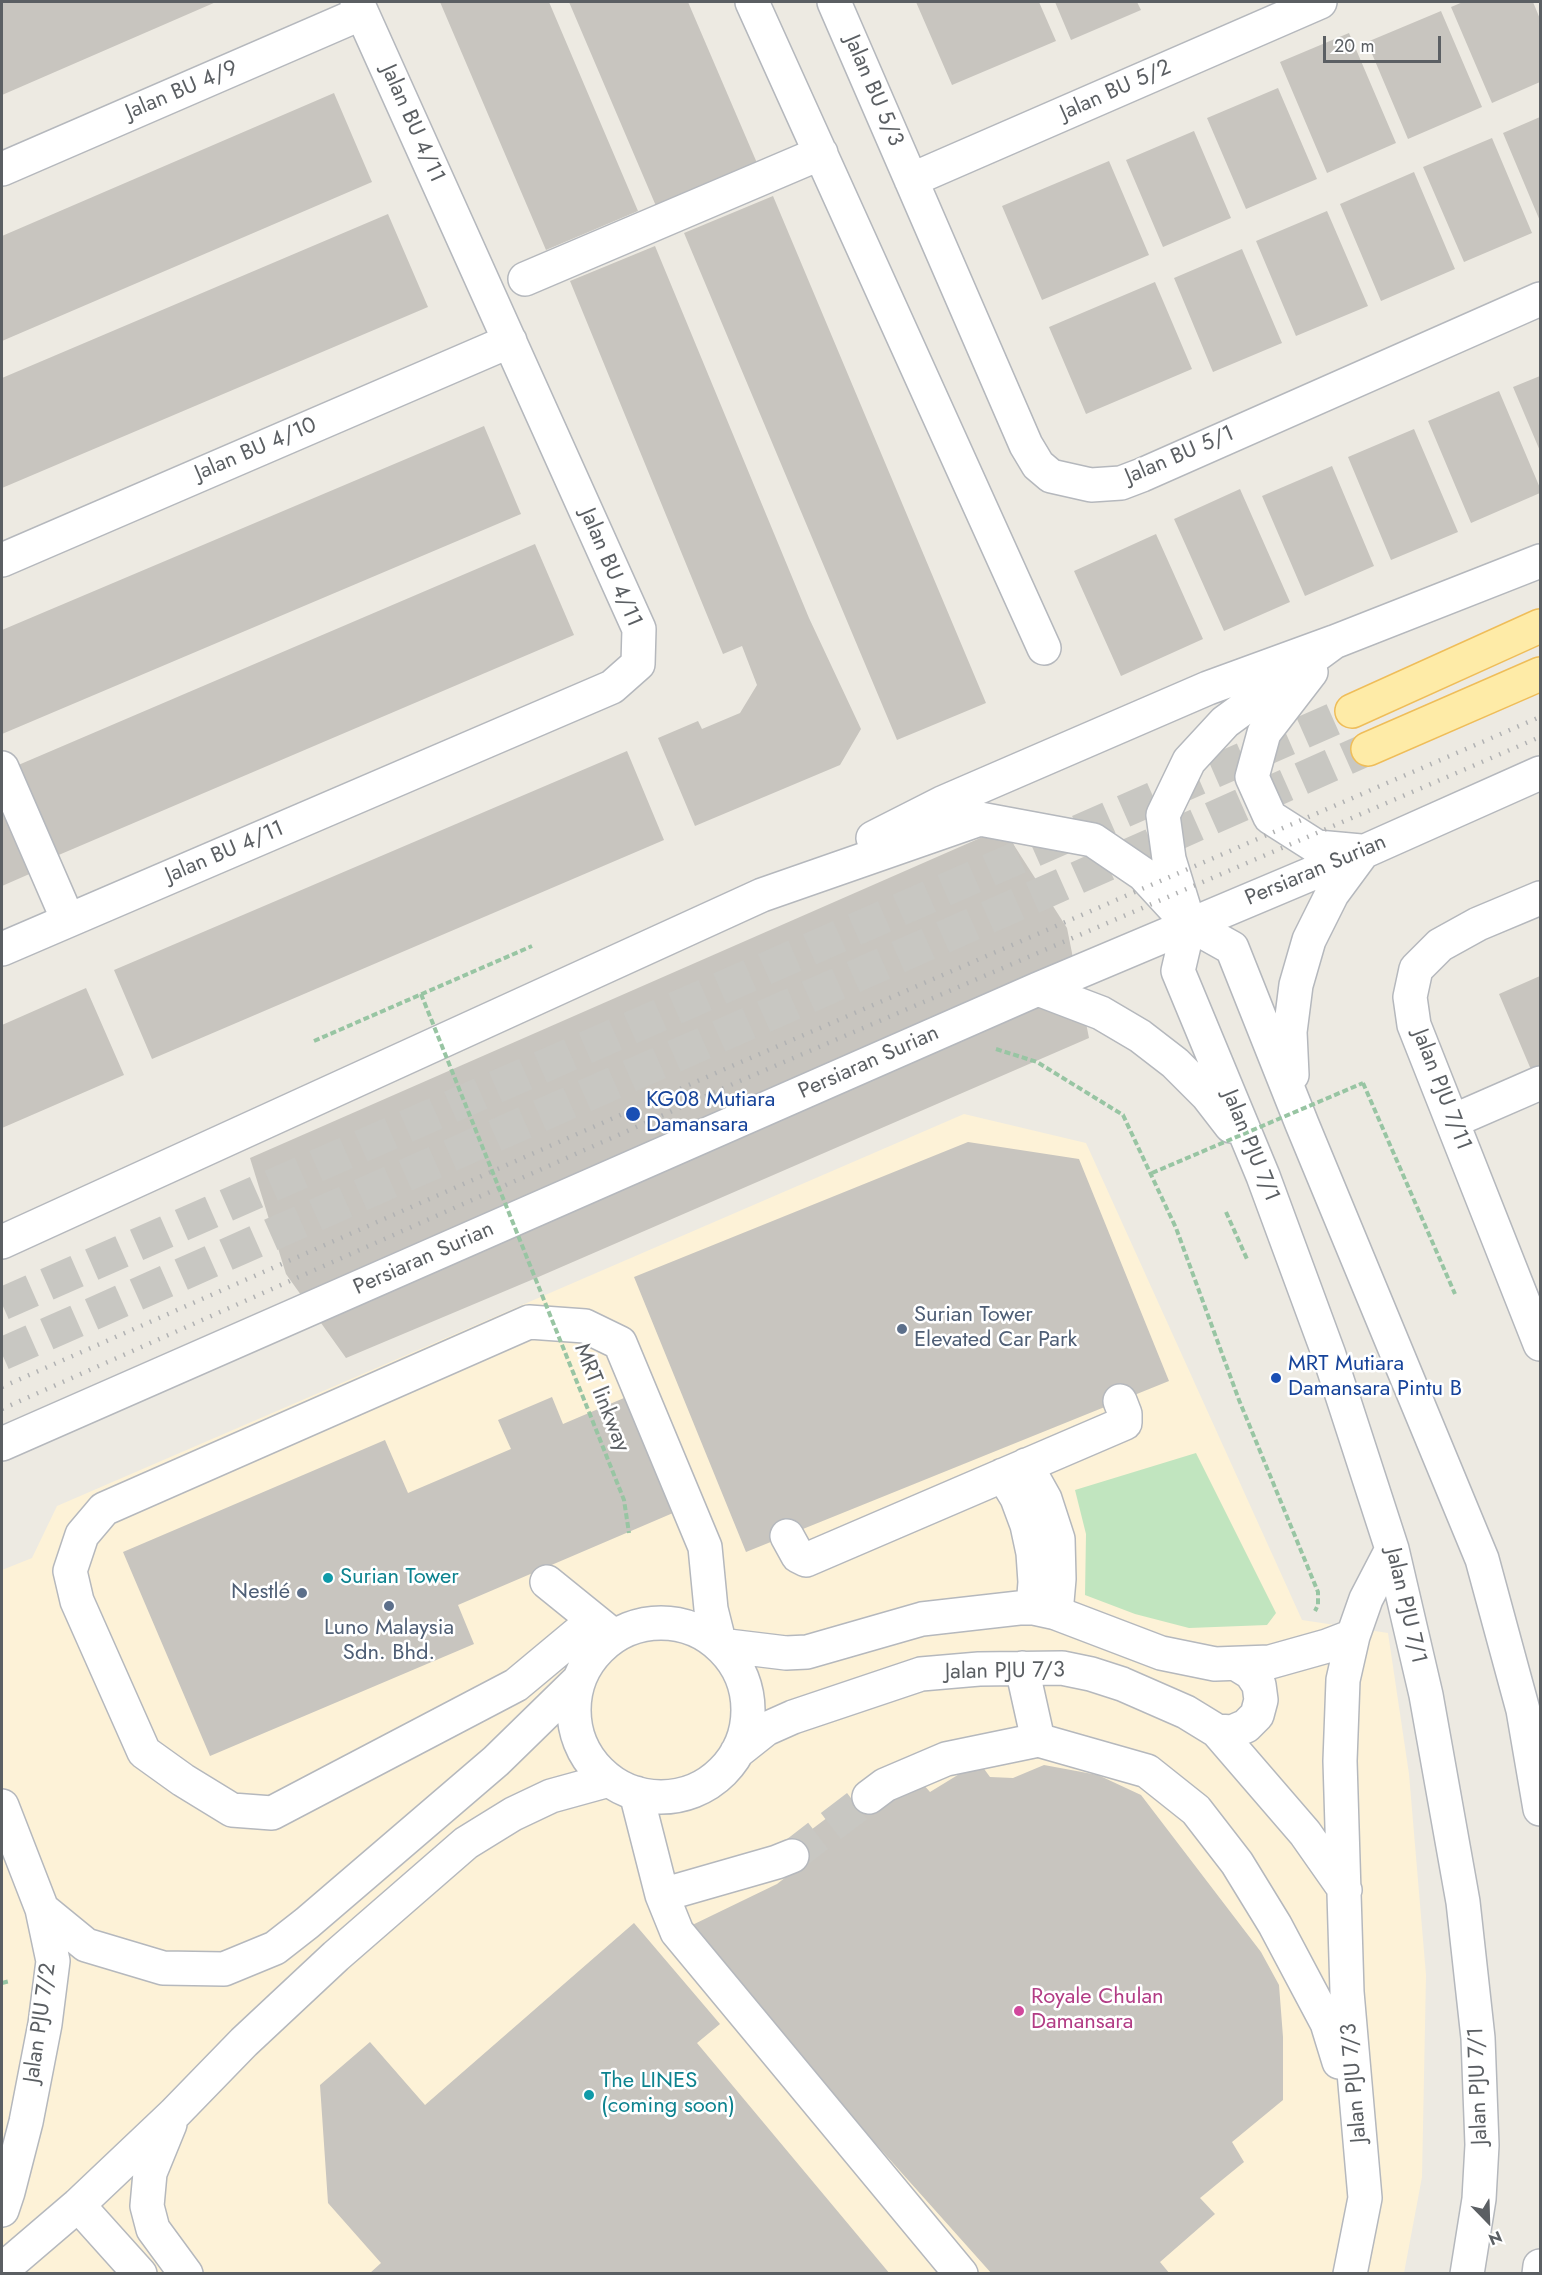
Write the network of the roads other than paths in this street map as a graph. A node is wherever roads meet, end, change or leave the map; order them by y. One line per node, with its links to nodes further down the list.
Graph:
1 (752, 2): 5 (street)
2 (834, 2): 7 (street, Jalan BU 5/3)
3 (1320, 2): 7 (street, Jalan BU 5/2)
4 (360, 7): 6 (street, Jalan BU 4/9); 10 (street, Jalan BU 4/11)
5 (821, 153): 8 (street); 15 (street)
6 (2, 169)
7 (911, 180): 9 (street, Jalan BU 5/1)
8 (525, 279)
9 (1540, 299)
10 (510, 341): 11 (street, Jalan BU 4/10); 24 (street, Jalan BU 4/11)
11 (2, 560)
12 (1540, 561): 14 (street)
13 (1540, 626): 17 (main road)
14 (1334, 642): 21 (street); 22 (street); 25 (street)
15 (1044, 648)
16 (1540, 674): 18 (main road)
17 (1352, 711)
18 (1368, 749)
19 (2, 768): 24 (street)
20 (1540, 773): 21 (street, Persiaran Surian)
21 (1363, 852): 25 (street, Persiaran Surian); 30 (street)
22 (762, 895): 25 (street); 32 (street)
23 (1540, 898): 29 (street, Jalan PJU 7/11)
24 (68, 920): 26 (street, Jalan BU 4/11)
25 (1189, 924): 27 (street, Persiaran Surian); 30 (street); 31 (street, Jalan PJU 7/1)
26 (2, 949)
27 (1038, 989): 31 (street); 36 (street, Persiaran Surian)
28 (1540, 1083): 29 (street)
29 (1453, 1121): 33 (street, Jalan PJU 7/11)
30 (1302, 1124): 56 (street)
31 (1263, 1176): 41 (street, Jalan PJU 7/1)
32 (2, 1242)
33 (1531, 1288): 34 (street, Jalan PJU 7/11)
34 (1540, 1344)
35 (1122, 1412): 39 (street)
36 (42, 1426): 37 (street, Persiaran Surian); 38 (street)
37 (2, 1444)
38 (2, 1467)
39 (1015, 1470): 40 (street); 43 (street)
40 (796, 1548)
41 (1392, 1549): 45 (street, Jalan PJU 7/3); 71 (street, Jalan PJU 7/1)
42 (547, 1582): 44 (street)
43 (1044, 1610): 46 (street); 47 (street)
44 (604, 1628): 46 (street); 46 (street); 49 (street)
45 (1340, 1641): 47 (street); 58 (street, Jalan PJU 7/3)
46 (720, 1645): 52 (street)
47 (1238, 1665): 50 (street)
48 (1022, 1668): 50 (street, Jalan PJU 7/3); 51 (street); 52 (street, Jalan PJU 7/3)
49 (578, 1681): 53 (street); 60 (street)
50 (1217, 1731): 58 (street, Jalan PJU 7/3)
51 (1038, 1740): 54 (street); 62 (street)
52 (737, 1752): 53 (street)
53 (622, 1787): 59 (street); 61 (street)
54 (869, 1797)
55 (2, 1806): 60 (street, Jalan PJU 7/2)
56 (1540, 1809)
57 (792, 1856): 59 (street)
58 (1344, 1890): 62 (street, Jalan PJU 7/3)
59 (662, 1895): 69 (street)
60 (42, 1909): 64 (street, Jalan PJU 7/2)
61 (174, 2114): 63 (street); 68 (street)
62 (1359, 2130): 70 (street, Jalan PJU 7/3)
63 (78, 2205): 66 (street); 67 (street)
64 (2, 2210)
65 (1540, 2266): 72 (street)
66 (2, 2270)
67 (140, 2274)
68 (186, 2274)
69 (961, 2274)
70 (1350, 2274)
71 (1467, 2274)
72 (1539, 2274)

